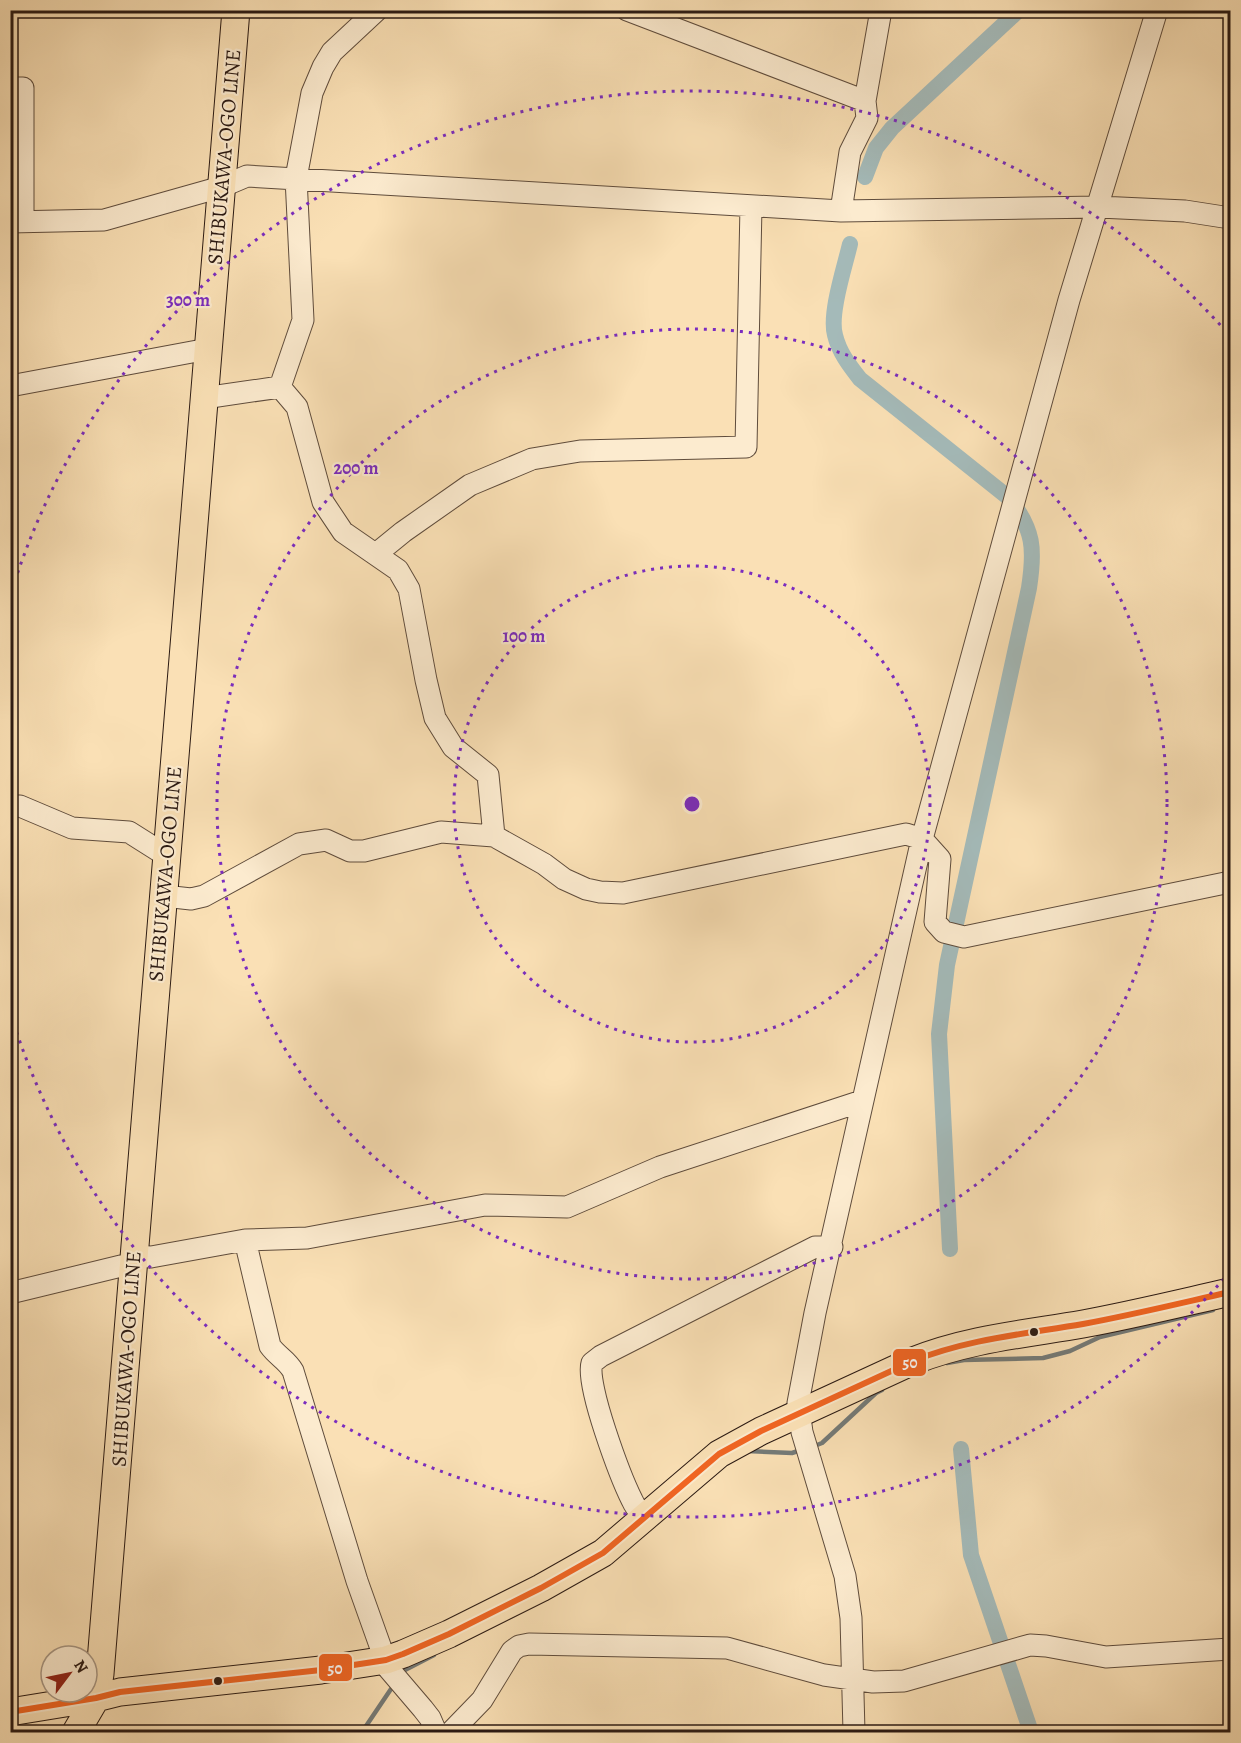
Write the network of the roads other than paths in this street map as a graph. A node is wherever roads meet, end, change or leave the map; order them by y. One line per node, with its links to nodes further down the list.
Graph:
1 (236, 10): 9 (main road, SHIBUKAWA-OGO LINE)
2 (377, 10): 8 (street)
3 (627, 10): 7 (street)
4 (881, 10): 7 (street)
5 (1157, 10): 11 (street)
6 (10, 88): 14 (street)
7 (865, 101): 12 (street)
8 (296, 178): 9 (street); 10 (street); 17 (street)
9 (221, 187): 14 (street); 15 (main road, SHIBUKAWA-OGO LINE)
10 (751, 206): 12 (street); 19 (street)
11 (1099, 207): 12 (street); 13 (street); 22 (street)
12 (841, 211)
13 (1230, 218)
14 (17, 221)
15 (208, 349): 16 (street); 18 (main road, SHIBUKAWA-OGO LINE)
16 (10, 386)
17 (280, 387): 18 (street); 19 (street)
18 (204, 398): 23 (main road, SHIBUKAWA-OGO LINE)
19 (376, 554): 21 (street)
20 (10, 806): 23 (street)
21 (494, 836): 22 (street); 25 (street)
22 (922, 839): 24 (street); 26 (street)
23 (167, 856): 25 (main road, SHIBUKAWA-OGO LINE)
24 (1230, 882)
25 (164, 896): 29 (main road, SHIBUKAWA-OGO LINE)
26 (862, 1101): 27 (street); 28 (street)
27 (245, 1240): 29 (street); 35 (street)
28 (832, 1247): 32 (street); 33 (street)
29 (134, 1261): 31 (street); 36 (main road, SHIBUKAWA-OGO LINE)
30 (1230, 1292): 32 (main road)
31 (10, 1293)
32 (798, 1414): 33 (main road); 37 (street)
33 (645, 1519): 35 (main road)
34 (1230, 1649): 37 (street)
35 (386, 1660): 38 (main road); 43 (street)
36 (99, 1680)
37 (854, 1680): 44 (street); 45 (street)
38 (99, 1697)
39 (59, 1704): 41 (main road)
40 (92, 1704): 42 (main road, SHIBUKAWA-OGO LINE)
41 (10, 1712)
42 (76, 1732)
43 (435, 1732)
44 (451, 1732)
45 (854, 1732)

